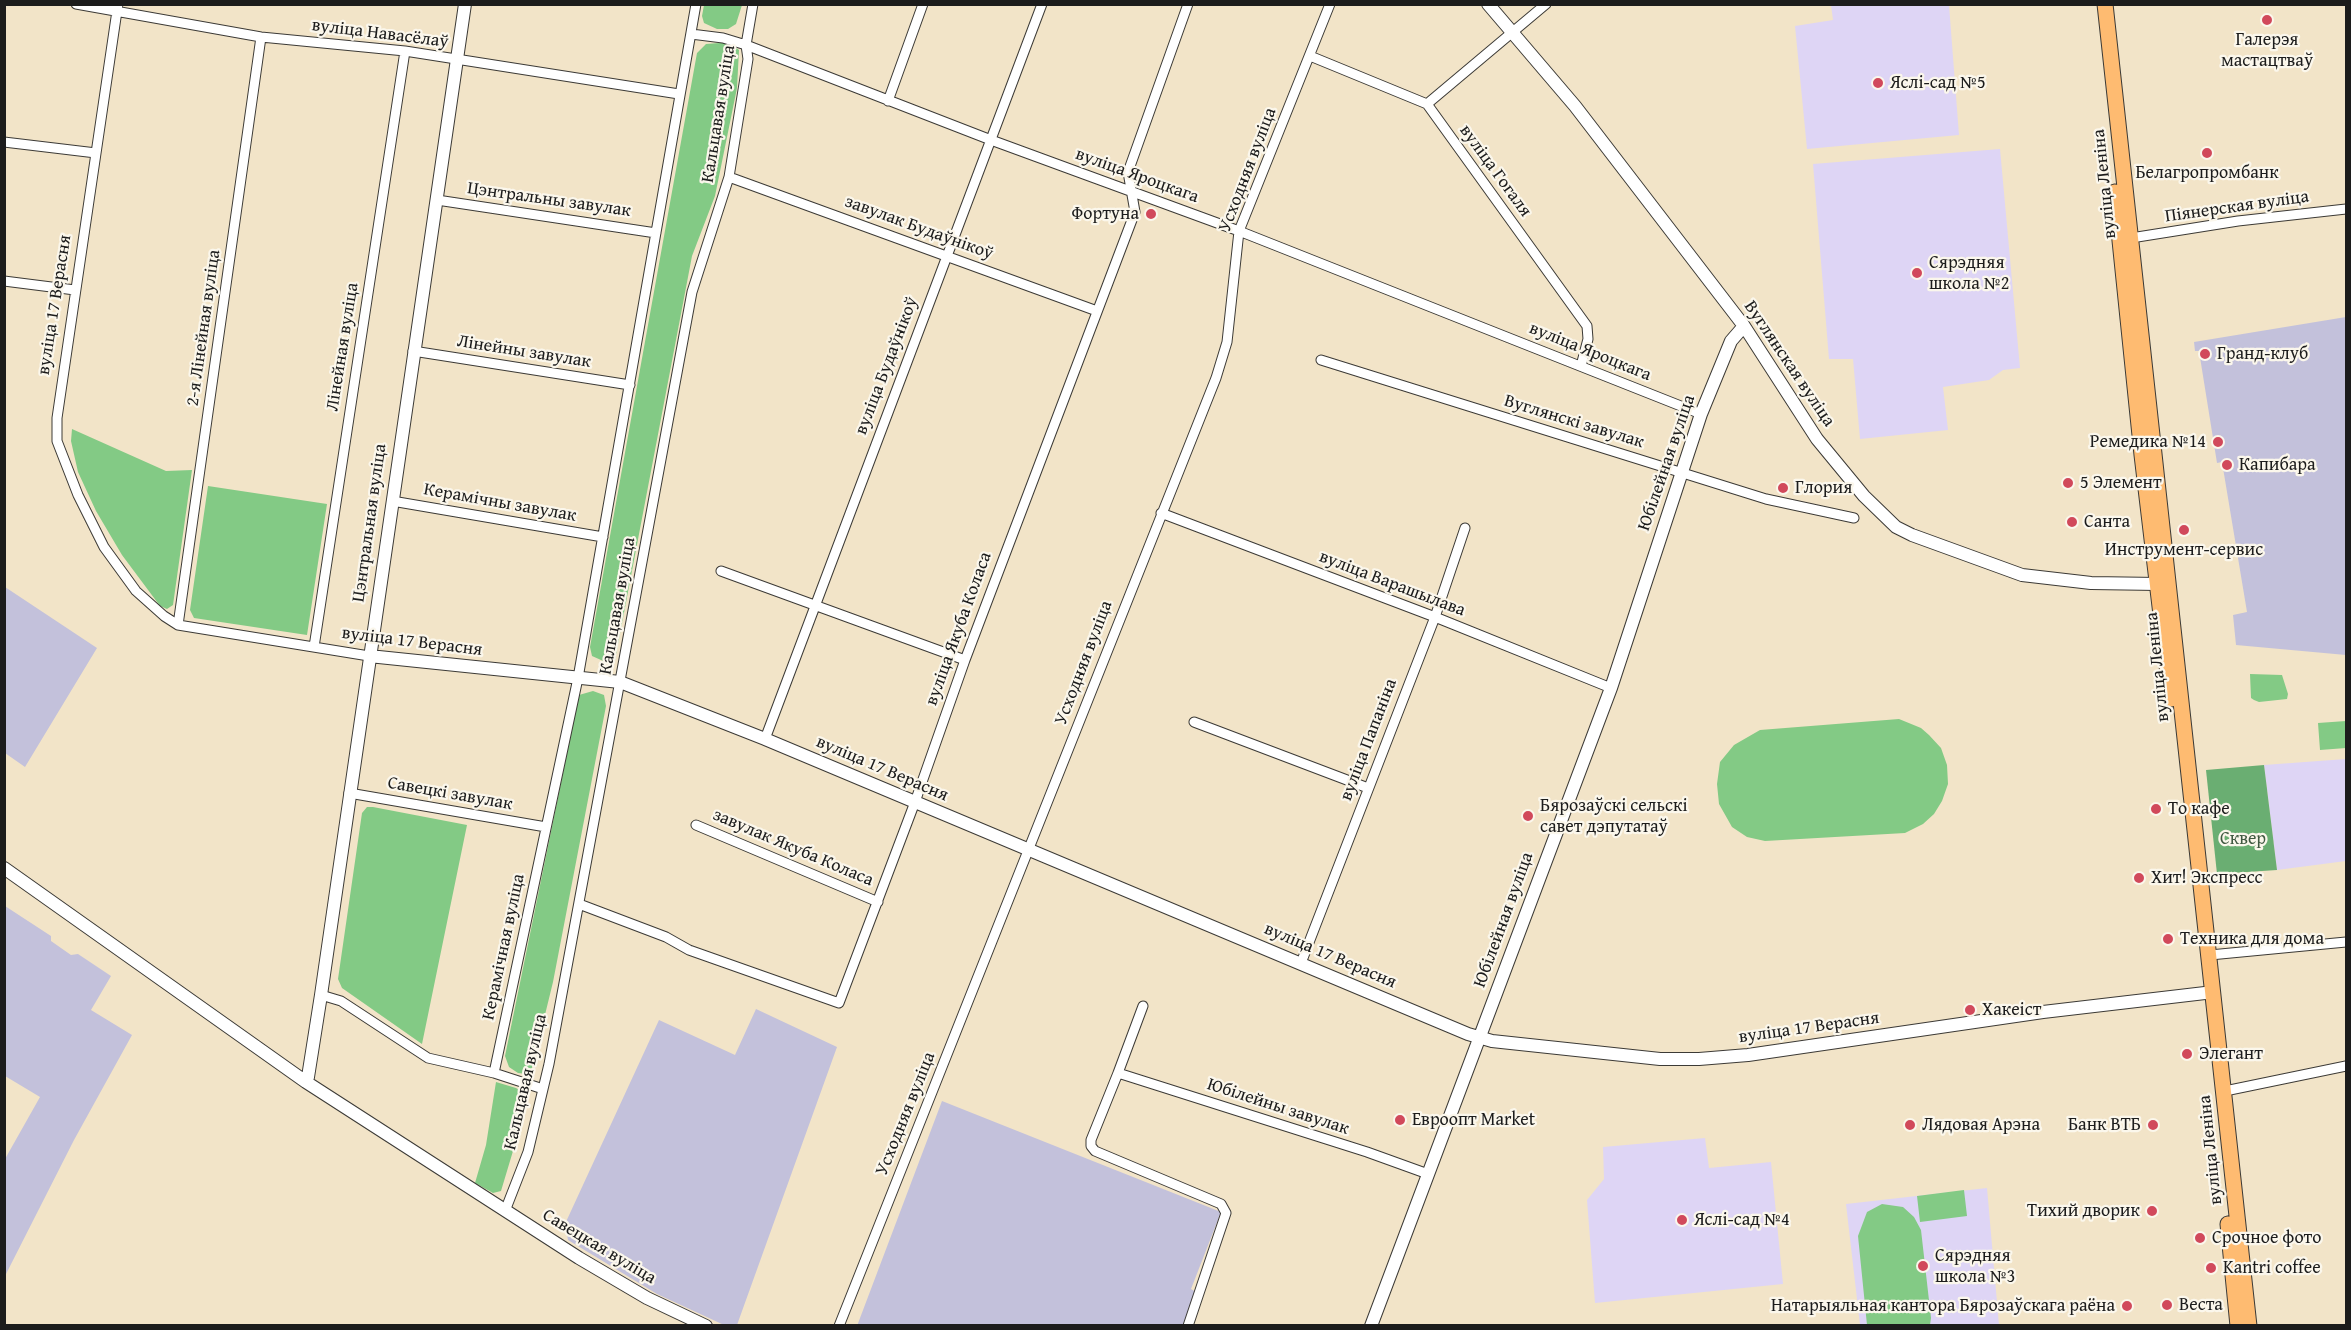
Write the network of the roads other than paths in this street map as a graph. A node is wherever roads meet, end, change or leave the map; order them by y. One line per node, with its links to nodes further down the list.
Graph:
1 (76, 4): 13 (street, вуліца Навасёлаў)
2 (465, 4): 20 (street, Цэнтральная вуліца)
3 (696, 4): 15 (street, Керамічная вуліца)
4 (753, 4): 17 (street, Кальцавая вуліца)
5 (923, 4): 22 (street)
6 (1042, 4): 24 (street, вуліца Будаўнікоў)
7 (1188, 4): 28 (street, вуліца Якуба Коласа)
8 (1330, 4): 19 (street, Усходняя вуліца)
9 (1488, 4): 14 (street, Вуглянская вуліца)
10 (1546, 4): 14 (street)
11 (2095, 4): 33 (main road, вуліца Леніна)
12 (2105, 4): 33 (main road, вуліца Леніна)
13 (118, 7): 16 (street, вуліца Навасёлаў); 26 (street, вуліца 17 Верасня)
14 (1511, 32): 23 (street); 38 (street, Вуглянская вуліца)
15 (691, 34): 17 (street, вуліца Яроцкага); 21 (street, Керамічная вуліца)
16 (261, 37): 18 (street, вуліца Навасёлаў); 54 (street, 2-я Лінейная вуліца)
17 (746, 45): 22 (street, вуліца Яроцкага); 27 (street, Кальцавая вуліца)
18 (405, 51): 20 (street, вуліца Навасёлаў); 55 (street, Лінейная вуліца)
19 (1310, 56): 23 (street); 31 (street, Усходняя вуліца)
20 (458, 60): 21 (street, вуліца Навасёлаў); 29 (street, Цэнтральная вуліца)
21 (680, 94): 32 (street, Керамічная вуліца)
22 (888, 101): 24 (street, вуліца Яроцкага)
23 (1427, 104): 41 (street, вуліца Гогаля)
24 (991, 140): 28 (street, вуліца Яроцкага); 34 (street, вуліца Будаўнікоў)
25 (4, 142): 26 (street)
26 (96, 153): 36 (street, вуліца 17 Верасня)
27 (729, 177): 34 (street, завулак Будаўнікоў); 59 (street, Кальцавая вуліца)
28 (1131, 191): 31 (street, вуліца Яроцкага); 37 (street, вуліца Якуба Коласа)
29 (437, 200): 32 (street, Цэнтральны завулак); 39 (street, Цэнтральная вуліца)
30 (2346, 209): 33 (street, Піянерская вуліца)
31 (1239, 231): 41 (street, вуліца Яроцкага); 46 (street, Усходняя вуліца)
32 (656, 233): 42 (street, Керамічная вуліца)
33 (2126, 239): 51 (main road, вуліца Леніна)
34 (946, 255): 37 (street, завулак Будаўнікоў); 52 (street, вуліца Будаўнікоў)
35 (4, 281): 36 (street)
36 (75, 290): 54 (street, вуліца 17 Верасня)
37 (1097, 311): 57 (street, вуліца Якуба Коласа)
38 (1744, 326): 43 (street, Юбілейная вуліца); 51 (street, Вуглянская вуліца)
39 (413, 351): 42 (street, Лінейны завулак); 45 (street, Цэнтральная вуліца)
40 (1321, 360): 44 (street, Вуглянскі завулак)
41 (1581, 366): 43 (street, вуліца Яроцкага)
42 (630, 385): 49 (street, Керамічная вуліца)
43 (1701, 414): 44 (street, Юбілейная вуліца)
44 (1682, 472): 47 (street, Вуглянскі завулак); 60 (street, Юбілейная вуліца)
45 (392, 501): 49 (street, Керамічны завулак); 56 (street, Цэнтральная вуліца)
46 (1161, 513): 53 (street, вуліца Варашылава); 68 (street, Усходняя вуліца)
47 (1854, 518)
48 (1465, 528): 53 (street, вуліца Папаніна)
49 (603, 537): 58 (street, Керамічная вуліца)
50 (721, 571): 52 (street)
51 (2163, 584): 73 (main road, вуліца Леніна)
52 (815, 605): 57 (street); 62 (street, вуліца Будаўнікоў)
53 (1435, 618): 60 (street, вуліца Варашылава); 63 (street, вуліца Папаніна)
54 (178, 625): 55 (street, вуліца 17 Верасня)
55 (314, 647): 56 (street, вуліца 17 Верасня)
56 (369, 656): 58 (street, вуліца 17 Верасня); 64 (street, Цэнтральная вуліца)
57 (965, 660): 65 (street, вуліца Якуба Коласа)
58 (578, 678): 59 (street, вуліца 17 Верасня); 67 (street, Керамічная вуліца)
59 (621, 682): 62 (street, вуліца 17 Верасня); 71 (street, Кальцавая вуліца)
60 (1611, 688): 78 (street, Юбілейная вуліца)
61 (1194, 722): 63 (street)
62 (765, 739): 65 (street, вуліца 17 Верасня)
63 (1368, 788): 74 (street, вуліца Папаніна)
64 (349, 793): 67 (street, Савецкі завулак); 76 (street, Цэнтральная вуліца)
65 (915, 802): 68 (street, вуліца 17 Верасня); 70 (street, вуліца Якуба Коласа)
66 (696, 825): 70 (street, завулак Якуба Коласа)
67 (546, 827): 80 (street, Керамічная вуліца)
68 (1028, 851): 74 (street, вуліца 17 Верасня); 89 (street, Усходняя вуліца)
69 (4, 868): 82 (street, Савецкая вуліца)
70 (878, 902): 71 (street, вуліца Якуба Коласа)
71 (579, 904): 83 (street, Кальцавая вуліца)
72 (2346, 942): 73 (street)
73 (2205, 956): 75 (main road, вуліца Леніна)
74 (1301, 963): 78 (street, вуліца 17 Верасня)
75 (2209, 993): 78 (street, вуліца 17 Верасня); 84 (main road, вуліца Леніна)
76 (321, 995): 80 (street); 82 (street, Цэнтральная вуліца)
77 (1143, 1006): 81 (street)
78 (1480, 1038): 85 (street, Юбілейная вуліца)
79 (2346, 1066): 84 (street)
80 (494, 1073): 83 (street)
81 (1118, 1073): 85 (street, Юбілейны завулак); 90 (street)
82 (306, 1082): 86 (street, Савецкая вуліца)
83 (543, 1089): 86 (street, Кальцавая вуліца)
84 (2220, 1091): 87 (main road, вуліца Леніна)
85 (1428, 1174): 91 (street, Юбілейная вуліца)
86 (505, 1211): 88 (street, Савецкая вуліца)
87 (2240, 1325)
88 (706, 1326)
89 (839, 1326)
90 (1188, 1326)
91 (1371, 1326)

